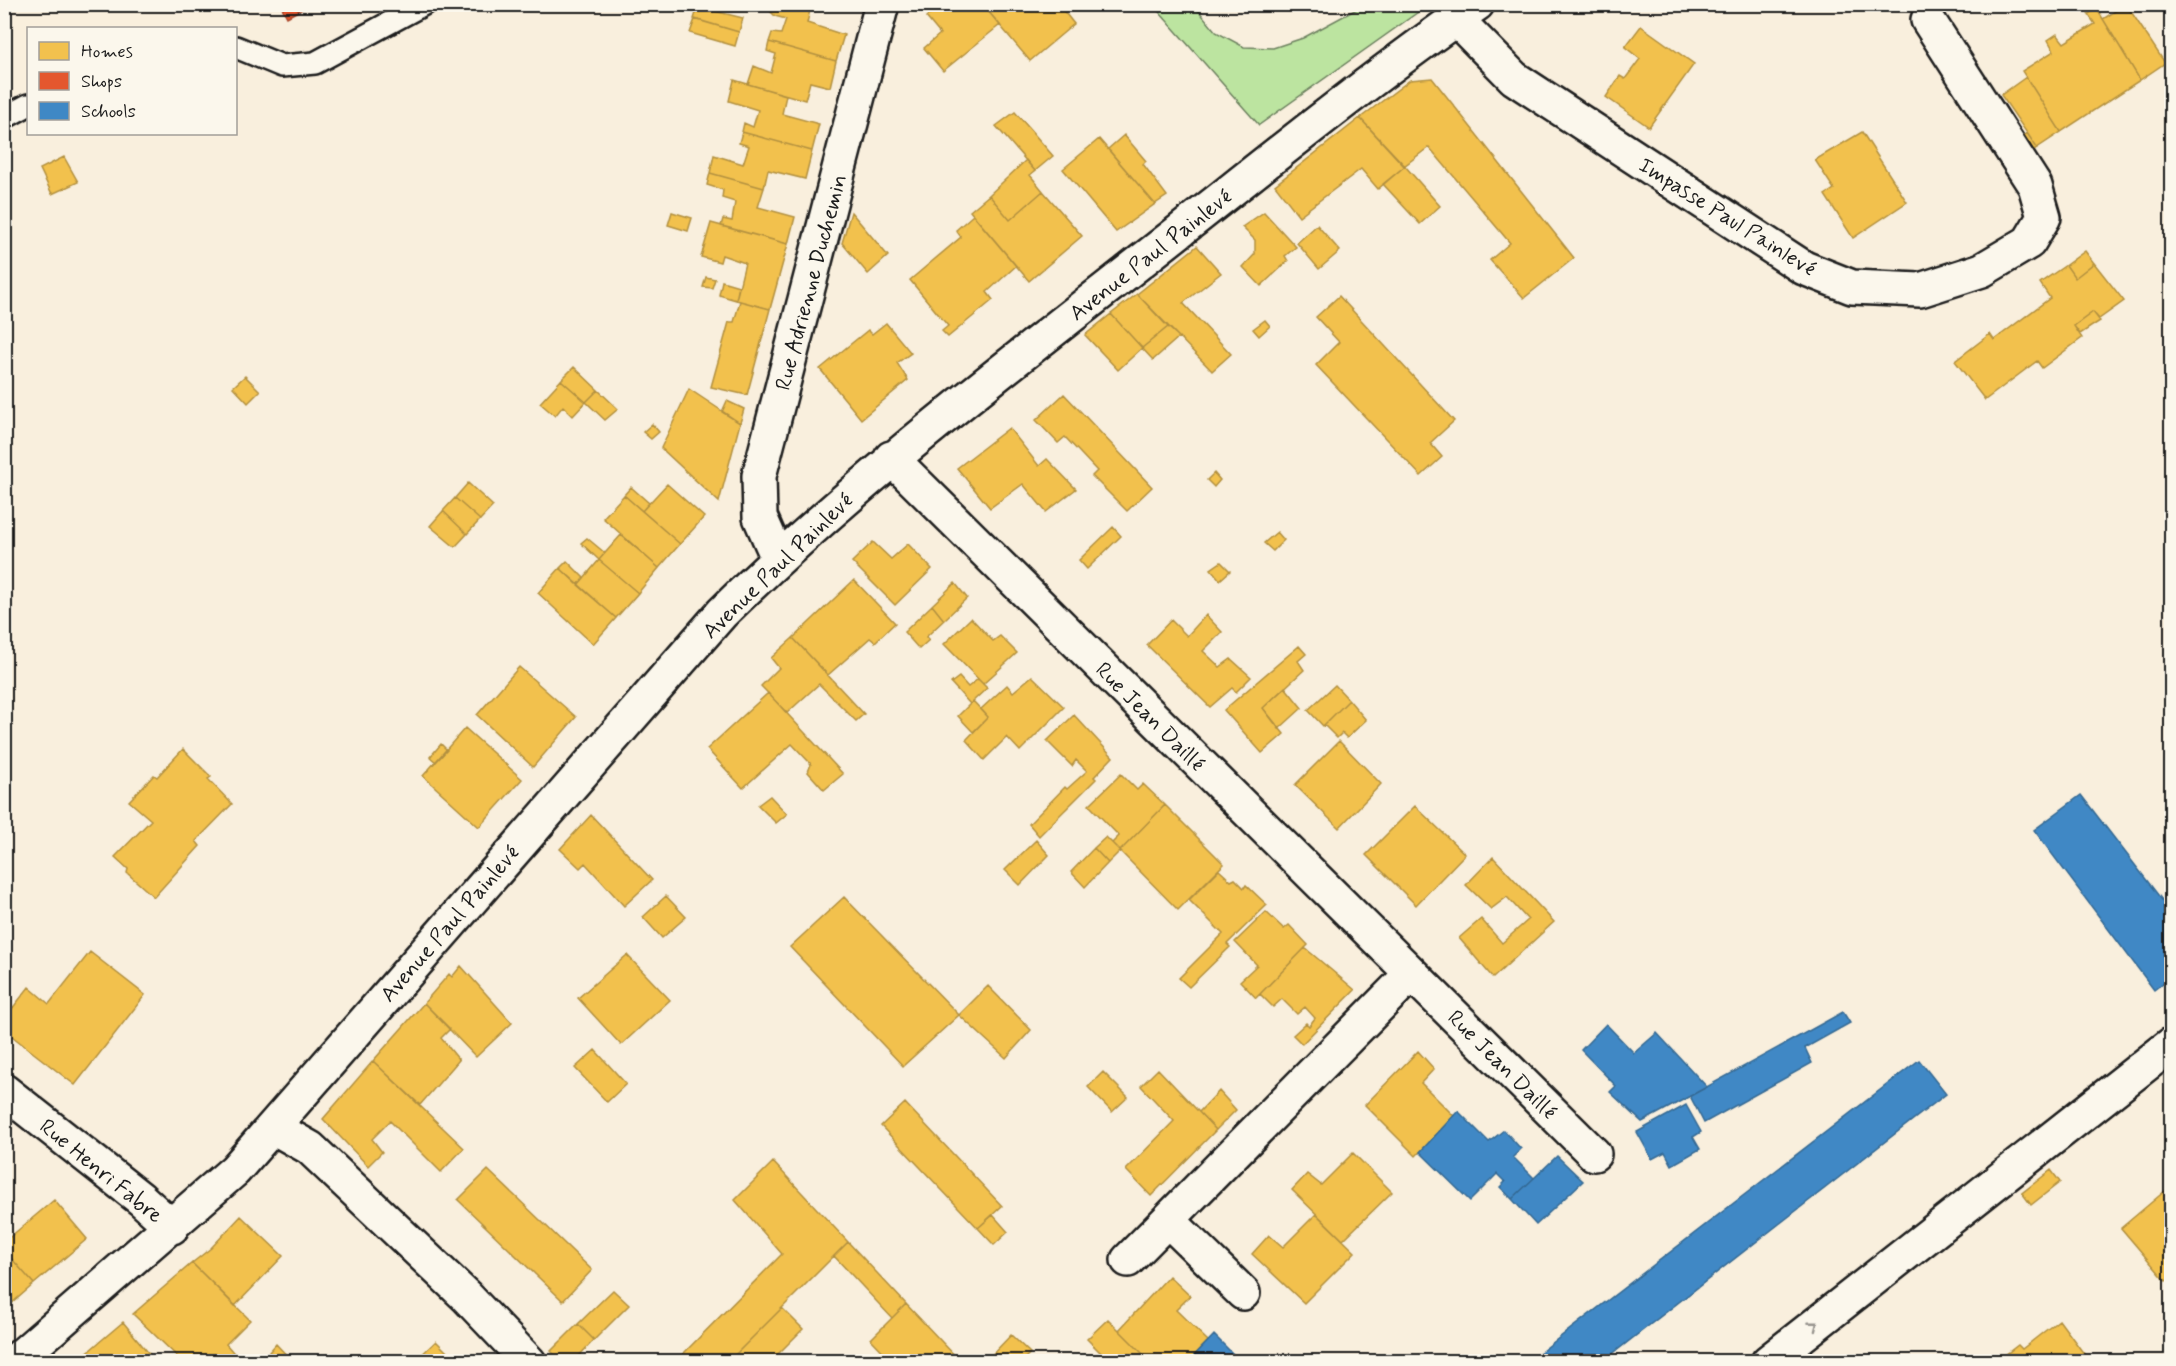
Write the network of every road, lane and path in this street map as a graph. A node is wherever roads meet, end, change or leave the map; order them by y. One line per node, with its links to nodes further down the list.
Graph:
1 (424, 4): 5 (lane)
2 (882, 4): 9 (street, Rue Adrienne Duchemin)
3 (1466, 12): 4 (street, Impasse Paul Painlevé); 8 (street, Avenue Paul Painlevé)
4 (1928, 20)
5 (237, 47)
6 (27, 106): 7 (lane)
7 (4, 118)
8 (891, 458): 9 (street, Avenue Paul Painlevé); 10 (street, Rue Jean Daillé)
9 (778, 558): 13 (street, Avenue Paul Painlevé)
10 (1411, 974): 14 (street, Rue Jean Daillé); 15 (street)
11 (2172, 1044): 21 (street, one-way to 11)
12 (4, 1091): 16 (street, Rue Henri Fabre)
13 (273, 1127): 16 (street, Avenue Paul Painlevé); 20 (street)
14 (1594, 1154)
15 (1168, 1220): 17 (street); 18 (street)
16 (172, 1227): 19 (street, Avenue Paul Painlevé)
17 (1128, 1260)
18 (1243, 1293)
19 (14, 1362)
20 (529, 1362)
21 (1768, 1362)

